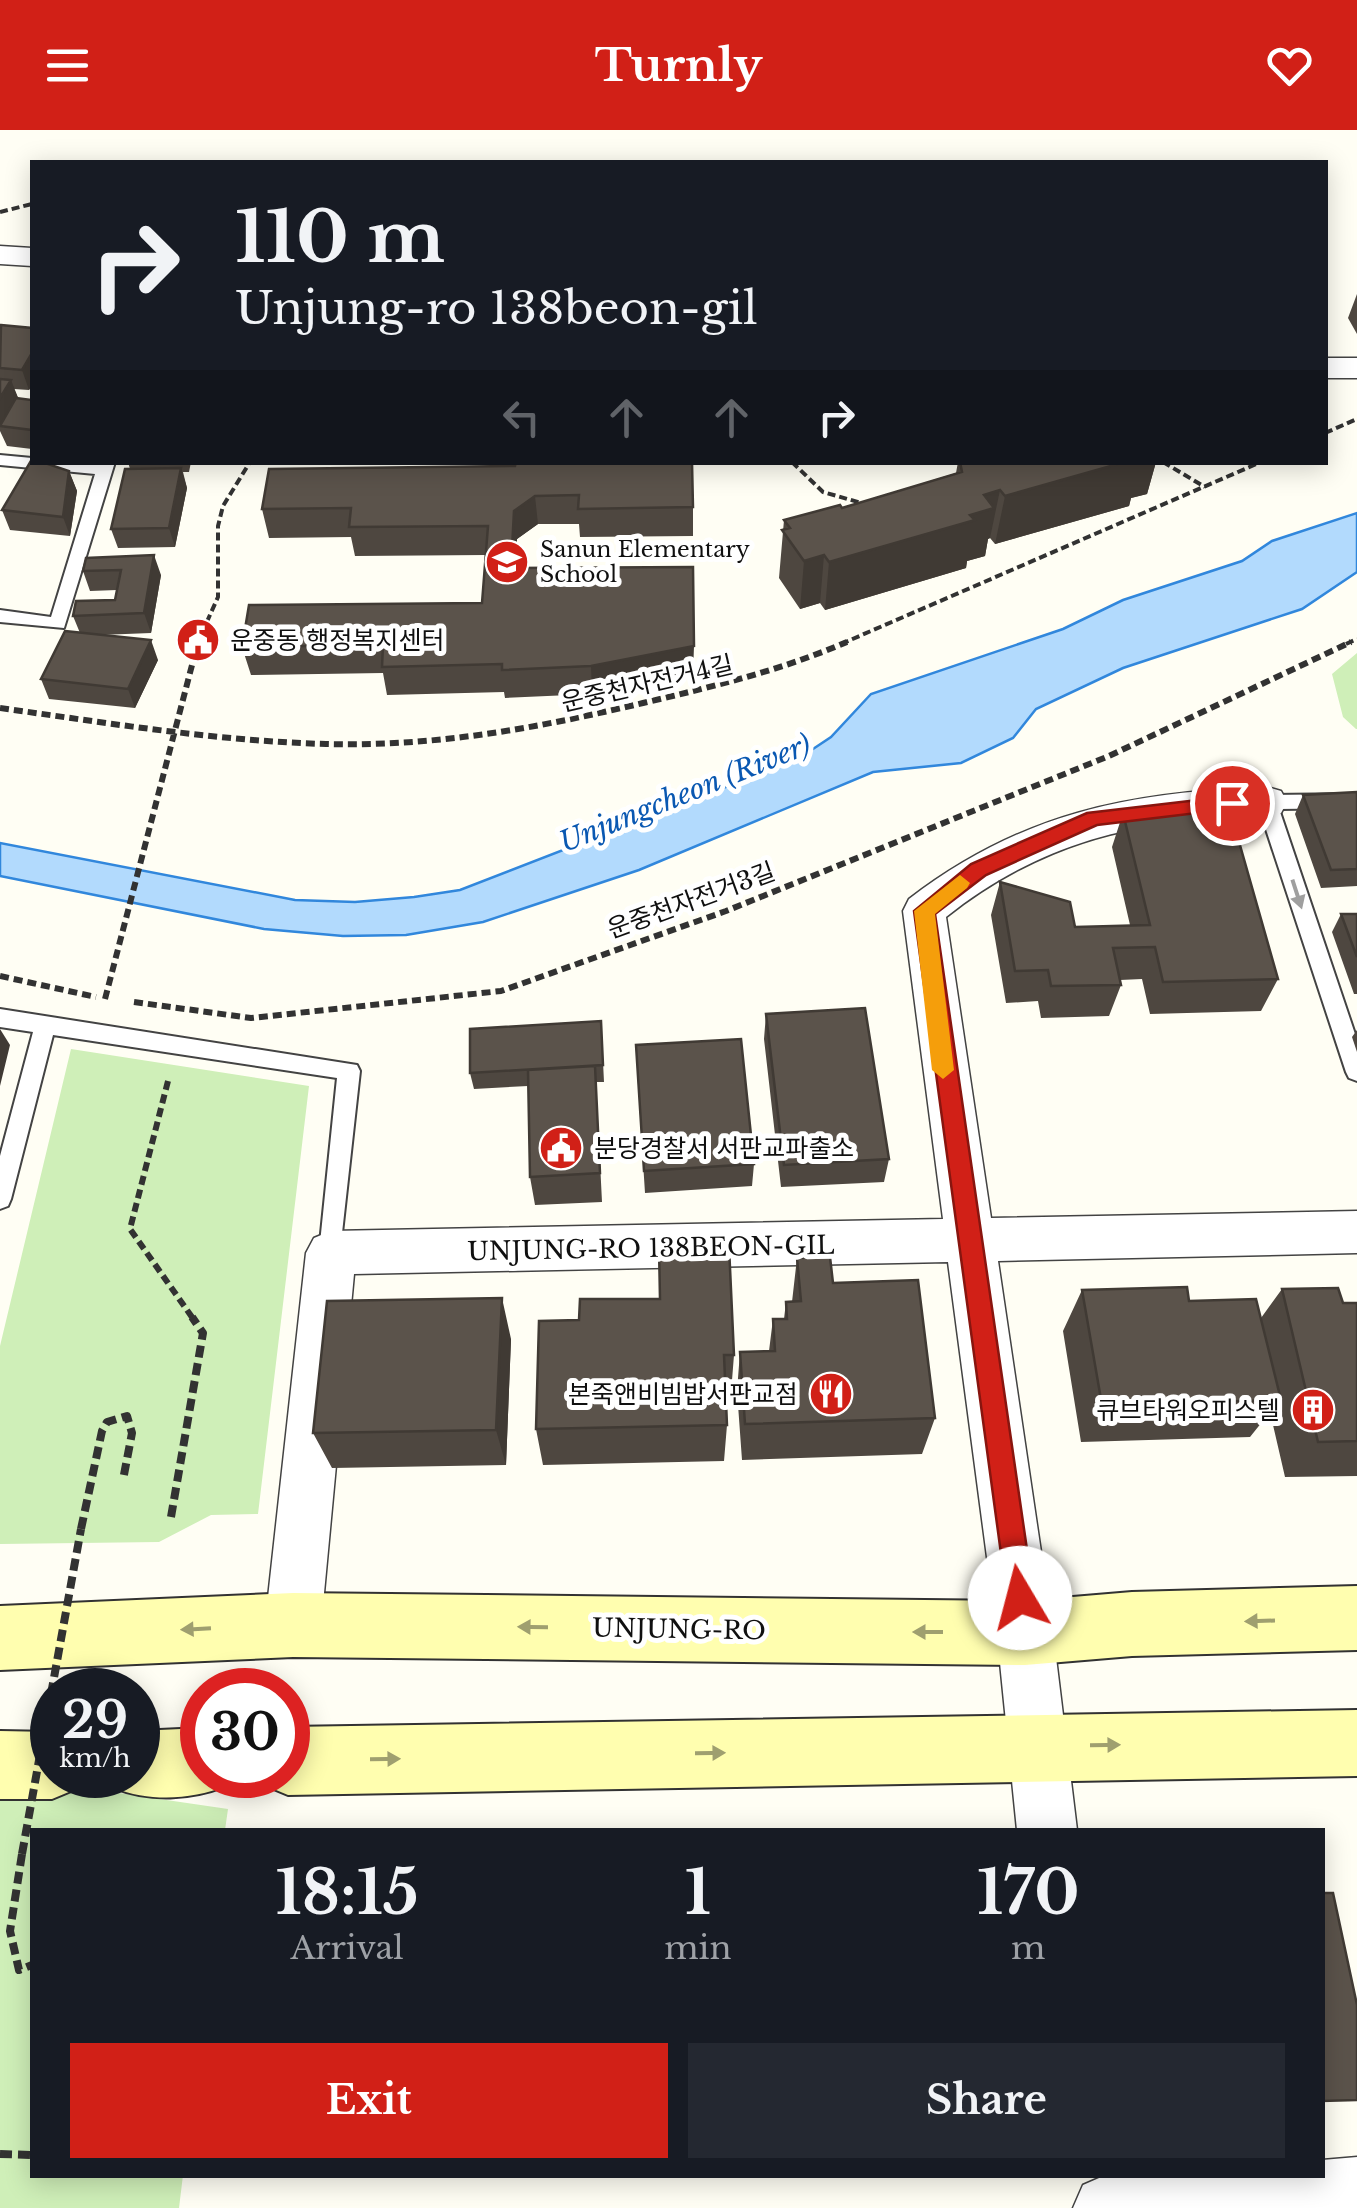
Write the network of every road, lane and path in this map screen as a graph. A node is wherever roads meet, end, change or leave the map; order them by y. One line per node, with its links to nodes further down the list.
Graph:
1 (30, 204): 2 (path)
2 (0, 212)
3 (0, 254): 4 (street)
4 (30, 257)
5 (1328, 368): 6 (street)
6 (1357, 368)
7 (1357, 419): 8 (path)
8 (1328, 433)
9 (0, 460): 10 (lane)
10 (30, 462)
11 (248, 465): 21 (path)
12 (794, 465): 17 (path)
13 (1167, 465): 16 (path)
14 (1255, 465): 16 (path, 운중천자전거4길)
15 (106, 466): 18 (lane)
16 (1206, 488): 21 (path, 운중천자전거4길)
17 (874, 504)
18 (0, 616)
19 (1357, 639): 25 (path, 운중천자전거3길)
20 (0, 708): 21 (path, 운중천자전거4길)
21 (173, 732): 25 (path)
22 (1357, 801): 23 (lane)
23 (1266, 802): 28 (lane, one-way to 28); 32 (street)
24 (0, 976): 25 (path, 운중천자전거3길)
25 (105, 999)
26 (0, 1018): 27 (lane)
27 (45, 1026): 30 (lane); 33 (lane)
28 (1357, 1072)
29 (168, 1081): 35 (path)
30 (0, 1199)
31 (1357, 1232): 32 (street, UNJUNG-RO 138BEON-GIL)
32 (971, 1242): 33 (street, UNJUNG-RO 138BEON-GIL); 38 (street)
33 (331, 1253): 37 (street)
34 (123, 1480): 46 (path, bridge)
35 (171, 1517)
36 (1357, 1618): 38 (main road, UNJUNG-RO, one-way to 38)
37 (293, 1624): 38 (main road, UNJUNG-RO, one-way to 37); 39 (main road, UNJUNG-RO, one-way to 39)
38 (1026, 1633): 41 (street)
39 (0, 1638)
40 (1357, 1743): 41 (main road, one-way to 40)
41 (1038, 1746): 42 (main road, one-way to 41); 45 (street)
42 (310, 1761)
43 (30, 1765): 44 (main road)
44 (0, 1766)
45 (1047, 1828)
46 (30, 1966)
47 (0, 2154): 48 (path)
48 (30, 2154)
49 (1090, 2178): 51 (street)
50 (1357, 2190): 52 (street)
51 (1094, 2208)
52 (1106, 2208)

